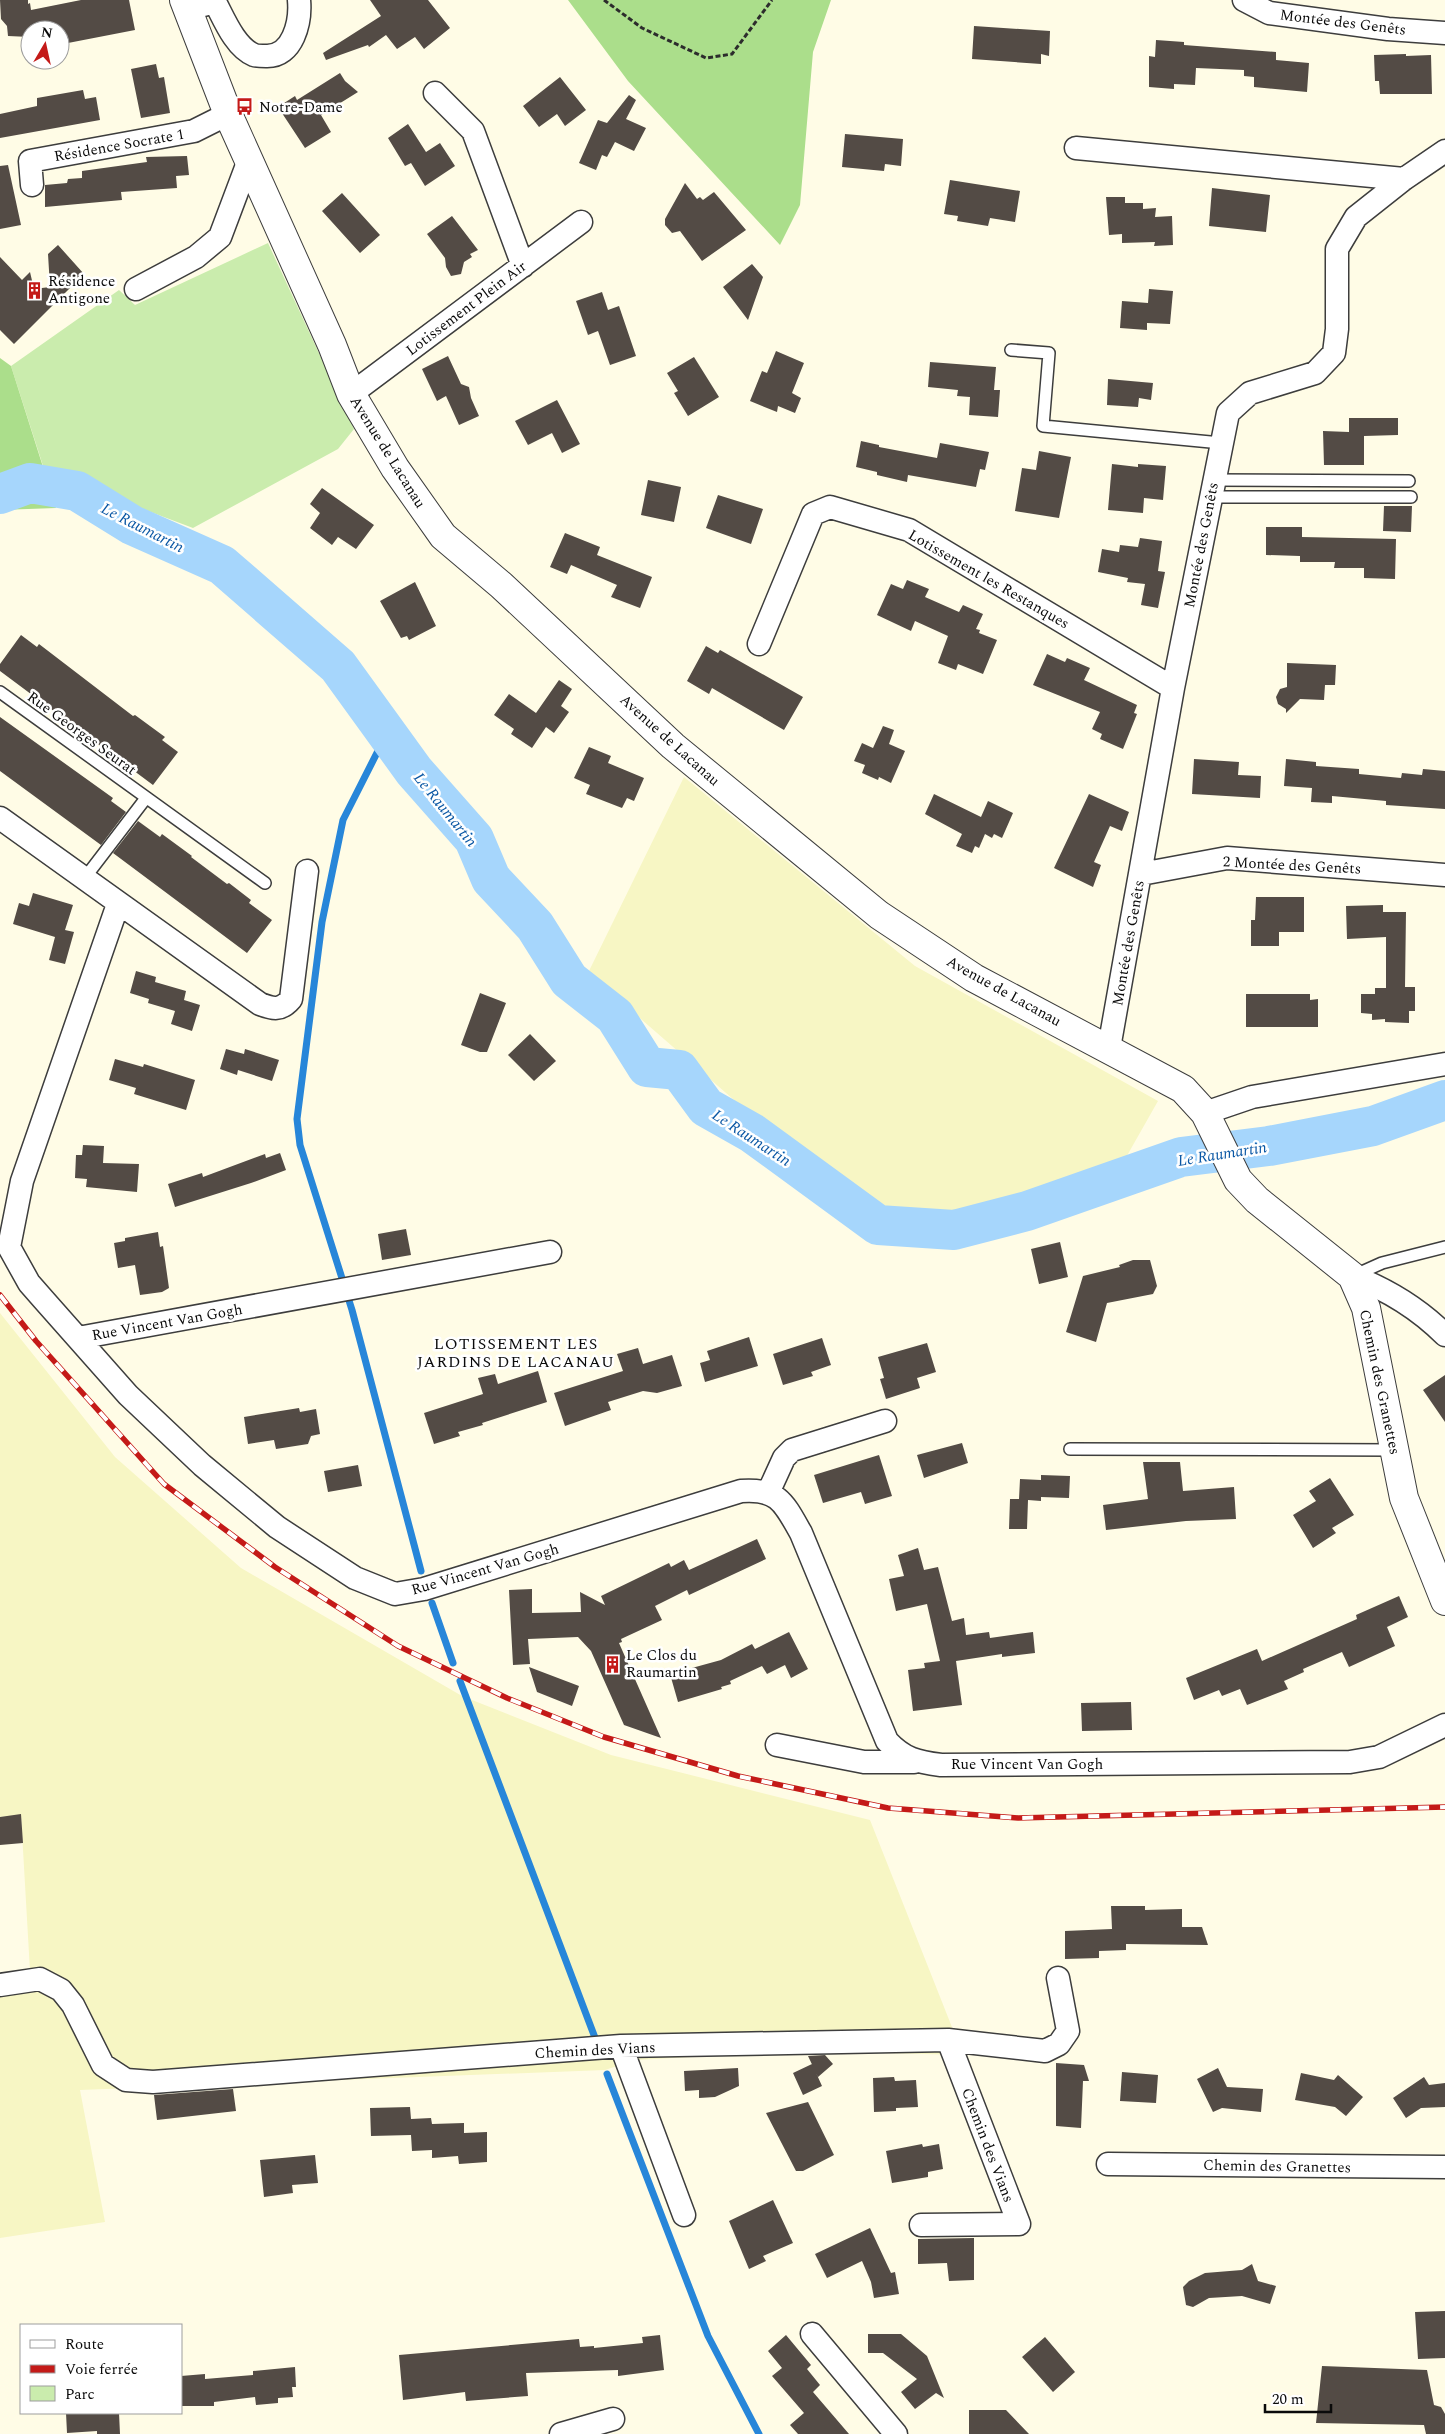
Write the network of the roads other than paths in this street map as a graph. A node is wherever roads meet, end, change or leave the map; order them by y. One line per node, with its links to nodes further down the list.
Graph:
1 (299, 0): 3 (street)
2 (1244, 0): 4 (street, Montée des Genêts)
3 (186, 4): 6 (street, Avenue de Lacanau)
4 (1445, 33)
5 (435, 93): 13 (street)
6 (228, 114): 9 (street, Avenue de Lacanau); 11 (street, Résidence Socrate 1)
7 (1076, 148): 10 (street)
8 (1445, 150): 10 (street, Montée des Genêts)
9 (249, 160): 14 (street); 16 (street, Avenue de Lacanau)
10 (1404, 179): 17 (street, Montée des Genêts)
11 (32, 185)
12 (582, 222): 13 (street, Lotissement Plein Air)
13 (524, 266): 16 (street, Lotissement Plein Air)
14 (136, 289)
15 (1011, 350): 17 (lane)
16 (351, 394): 32 (street, Avenue de Lacanau)
17 (1221, 443): 19 (street, Montée des Genêts)
18 (1409, 481): 19 (lane)
19 (1212, 489): 20 (lane); 22 (street, Montée des Genêts)
20 (1411, 497)
21 (758, 644): 22 (street, Lotissement les Restanques)
22 (1173, 688): 27 (street, Montée des Genêts)
23 (0, 692): 24 (lane, Rue Georges Seurat)
24 (146, 798): 29 (lane); 30 (lane, Rue Georges Seurat)
25 (0, 818): 29 (street)
26 (307, 871): 31 (street)
27 (1141, 874): 28 (street, 2 Montée des Genêts); 32 (street, Montée des Genêts)
28 (1445, 875)
29 (84, 879): 31 (street)
30 (265, 883)
31 (118, 904): 40 (street, Rue Vincent Van Gogh)
32 (1109, 1048): 34 (street, Avenue de Lacanau)
33 (1445, 1064): 34 (street)
34 (1205, 1113): 35 (street, Avenue de Lacanau)
35 (1238, 1180): 38 (street, Chemin des Granettes)
36 (1445, 1247): 38 (lane)
37 (550, 1252): 40 (street, Rue Vincent Van Gogh)
38 (1352, 1276): 39 (street); 43 (street, Chemin des Granettes)
39 (1445, 1335)
40 (78, 1338): 44 (street, Rue Vincent Van Gogh)
41 (885, 1421): 44 (street)
42 (1070, 1449): 43 (lane)
43 (1394, 1450): 45 (street, Chemin des Granettes)
44 (768, 1493): 48 (street, Rue Vincent Van Gogh)
45 (1445, 1601)
46 (1445, 1725): 48 (street, Rue Vincent Van Gogh)
47 (777, 1746): 48 (street)
48 (918, 1762)
49 (1058, 1978): 51 (street)
50 (0, 1985): 52 (street, Chemin des Vians)
51 (948, 2040): 52 (street, Chemin des Vians); 56 (street, Chemin des Vians)
52 (621, 2046): 55 (street)
53 (1108, 2164): 54 (street, Chemin des Granettes)
54 (1445, 2167)
55 (684, 2215)
56 (921, 2225)
57 (812, 2334): 60 (street)
58 (613, 2419): 59 (street)
59 (561, 2434)
60 (896, 2434)

